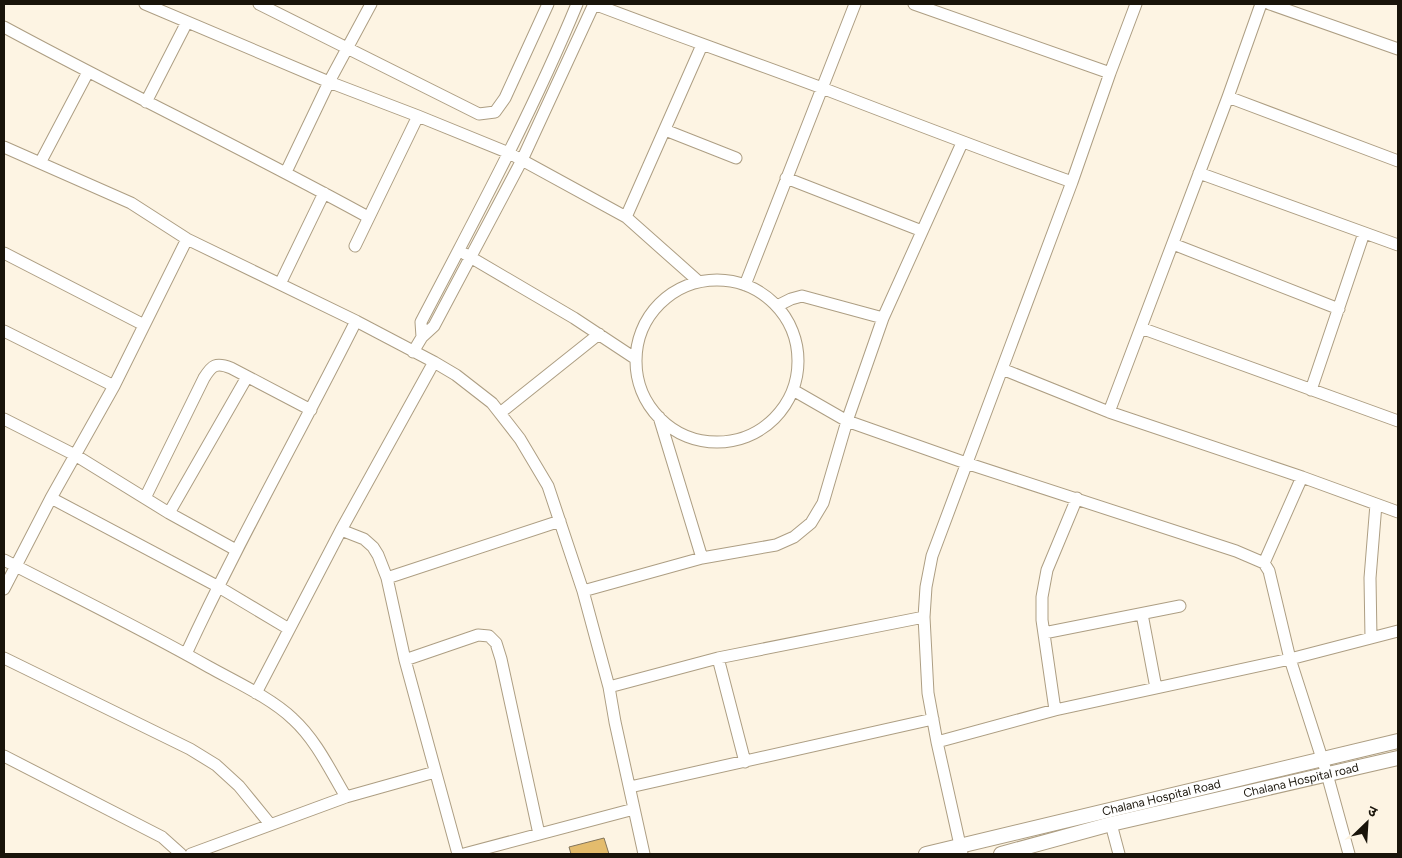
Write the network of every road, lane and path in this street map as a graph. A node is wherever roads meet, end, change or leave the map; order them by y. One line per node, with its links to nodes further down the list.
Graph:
1 (145, 4): 12 (street)
2 (259, 4): 15 (street)
3 (371, 4): 15 (street)
4 (548, 4): 15 (street)
5 (577, 4): 27 (street)
6 (594, 4): 14 (street); 29 (street)
7 (855, 4): 20 (street)
8 (914, 4): 18 (street)
9 (1136, 4): 18 (street)
10 (1261, 4): 21 (street)
11 (1270, 4): 16 (street)
12 (187, 22): 19 (street); 22 (street)
13 (4, 27): 17 (street)
14 (702, 45): 20 (street); 24 (street)
15 (346, 48): 19 (street)
16 (1398, 50)
17 (88, 72): 22 (street); 31 (street)
18 (1110, 73): 35 (street)
19 (329, 82): 23 (street); 32 (street)
20 (821, 88): 25 (street); 34 (street)
21 (1228, 97): 30 (street); 33 (street)
22 (146, 102): 32 (street)
23 (418, 116): 27 (street); 37 (street)
24 (665, 130): 28 (street); 38 (street)
25 (962, 142): 35 (street); 39 (street)
26 (4, 146): 31 (street)
27 (509, 153): 29 (street); 45 (street)
28 (736, 158)
29 (522, 160): 38 (street); 47 (street)
30 (1398, 161)
31 (40, 162): 41 (street)
32 (286, 172): 36 (street)
33 (1199, 173): 40 (street); 42 (street)
34 (786, 178): 39 (street); 50 (street)
35 (1072, 182): 63 (street)
36 (324, 193): 37 (street); 49 (street)
37 (368, 217): 44 (street)
38 (626, 217): 48 (street)
39 (922, 231): 53 (street)
40 (1364, 233): 43 (street); 52 (street)
41 (187, 239): 49 (street); 55 (street)
42 (1173, 244): 52 (street); 56 (street)
43 (1398, 245)
44 (355, 246)
45 (459, 250): 47 (street); 59 (street)
46 (4, 253): 55 (street)
47 (471, 257): 58 (street); 59 (street)
48 (698, 281): 50 (street); 61 (street)
49 (280, 284): 54 (street)
50 (745, 285): 51 (street)
51 (777, 306): 53 (street); 66 (street)
52 (1339, 309): 67 (street)
53 (883, 318): 73 (street)
54 (356, 321): 60 (street); 68 (street)
55 (144, 326): 65 (street)
56 (1141, 328): 67 (street); 69 (street)
57 (4, 331): 65 (street)
58 (599, 334): 61 (street); 70 (street)
59 (422, 337): 60 (street)
60 (414, 352): 62 (street)
61 (636, 359): 71 (street)
62 (434, 362): 70 (street); 85 (street)
63 (1002, 369): 69 (street); 76 (street)
64 (247, 377): 68 (street); 79 (street); 83 (street)
65 (114, 386): 75 (street)
66 (793, 390): 71 (street); 73 (street)
67 (1311, 390): 74 (street)
68 (312, 410): 86 (street)
69 (1109, 412): 77 (street)
70 (500, 413): 84 (street)
71 (659, 418): 87 (street)
72 (4, 419): 75 (street)
73 (847, 421): 76 (street); 87 (street)
74 (1398, 421)
75 (75, 455): 78 (street); 79 (street)
76 (966, 463): 80 (street); 97 (street)
77 (1302, 477): 81 (street); 89 (street)
78 (51, 498): 90 (street); 92 (street)
79 (145, 498): 83 (street)
80 (1077, 498): 89 (street); 100 (street)
81 (1376, 504): 82 (street); 101 (street)
82 (1398, 512)
83 (169, 513): 86 (street)
84 (560, 521): 91 (street); 94 (street)
85 (341, 530): 91 (street); 98 (street)
86 (236, 550): 92 (street)
87 (702, 558): 94 (street)
88 (4, 560): 90 (street)
89 (1264, 564): 105 (street)
90 (16, 566): 93 (street); 102 (street)
91 (387, 578): 106 (street)
92 (217, 586): 98 (street); 102 (street)
93 (4, 589)
94 (583, 591): 107 (street)
95 (1180, 606): 96 (street)
96 (1142, 614): 100 (street); 108 (street)
97 (924, 617): 104 (street); 111 (street)
98 (289, 629): 109 (street)
99 (1398, 631): 101 (street)
100 (1044, 633): 110 (street)
101 (1371, 638): 105 (street)
102 (186, 654): 109 (street)
103 (4, 658): 123 (street)
104 (718, 658): 107 (street); 117 (street)
105 (1290, 659): 108 (street); 116 (street)
106 (405, 660): 118 (street); 125 (street)
107 (609, 687): 120 (street)
108 (1156, 688): 110 (street)
109 (256, 693): 121 (street)
110 (1055, 710): 113 (street)
111 (932, 719): 113 (street); 117 (street)
112 (1398, 741): 116 (street, Chalana Hospital Road)
113 (937, 742): 126 (street)
114 (4, 756): 127 (street)
115 (1398, 758): 119 (street, Chalana Hospital road)
116 (1322, 760): 119 (street); 126 (street, Chalana Hospital Road)
117 (746, 762): 120 (street)
118 (435, 772): 121 (street); 129 (street)
119 (1327, 774): 124 (street, Chalana Hospital road); 135 (street)
120 (630, 787): 122 (street)
121 (346, 797): 123 (street)
122 (634, 808): 125 (street); 131 (street)
123 (270, 824): 128 (street)
124 (1111, 824): 133 (street, Chalana Hospital road); 134 (street)
125 (539, 834): 130 (street)
126 (961, 850): 132 (street, Chalana Hospital Road)
127 (181, 854)
128 (190, 854)
129 (458, 854)
130 (464, 854)
131 (644, 854)
132 (926, 854)
133 (1001, 854)
134 (1119, 854)
135 (1349, 854)

